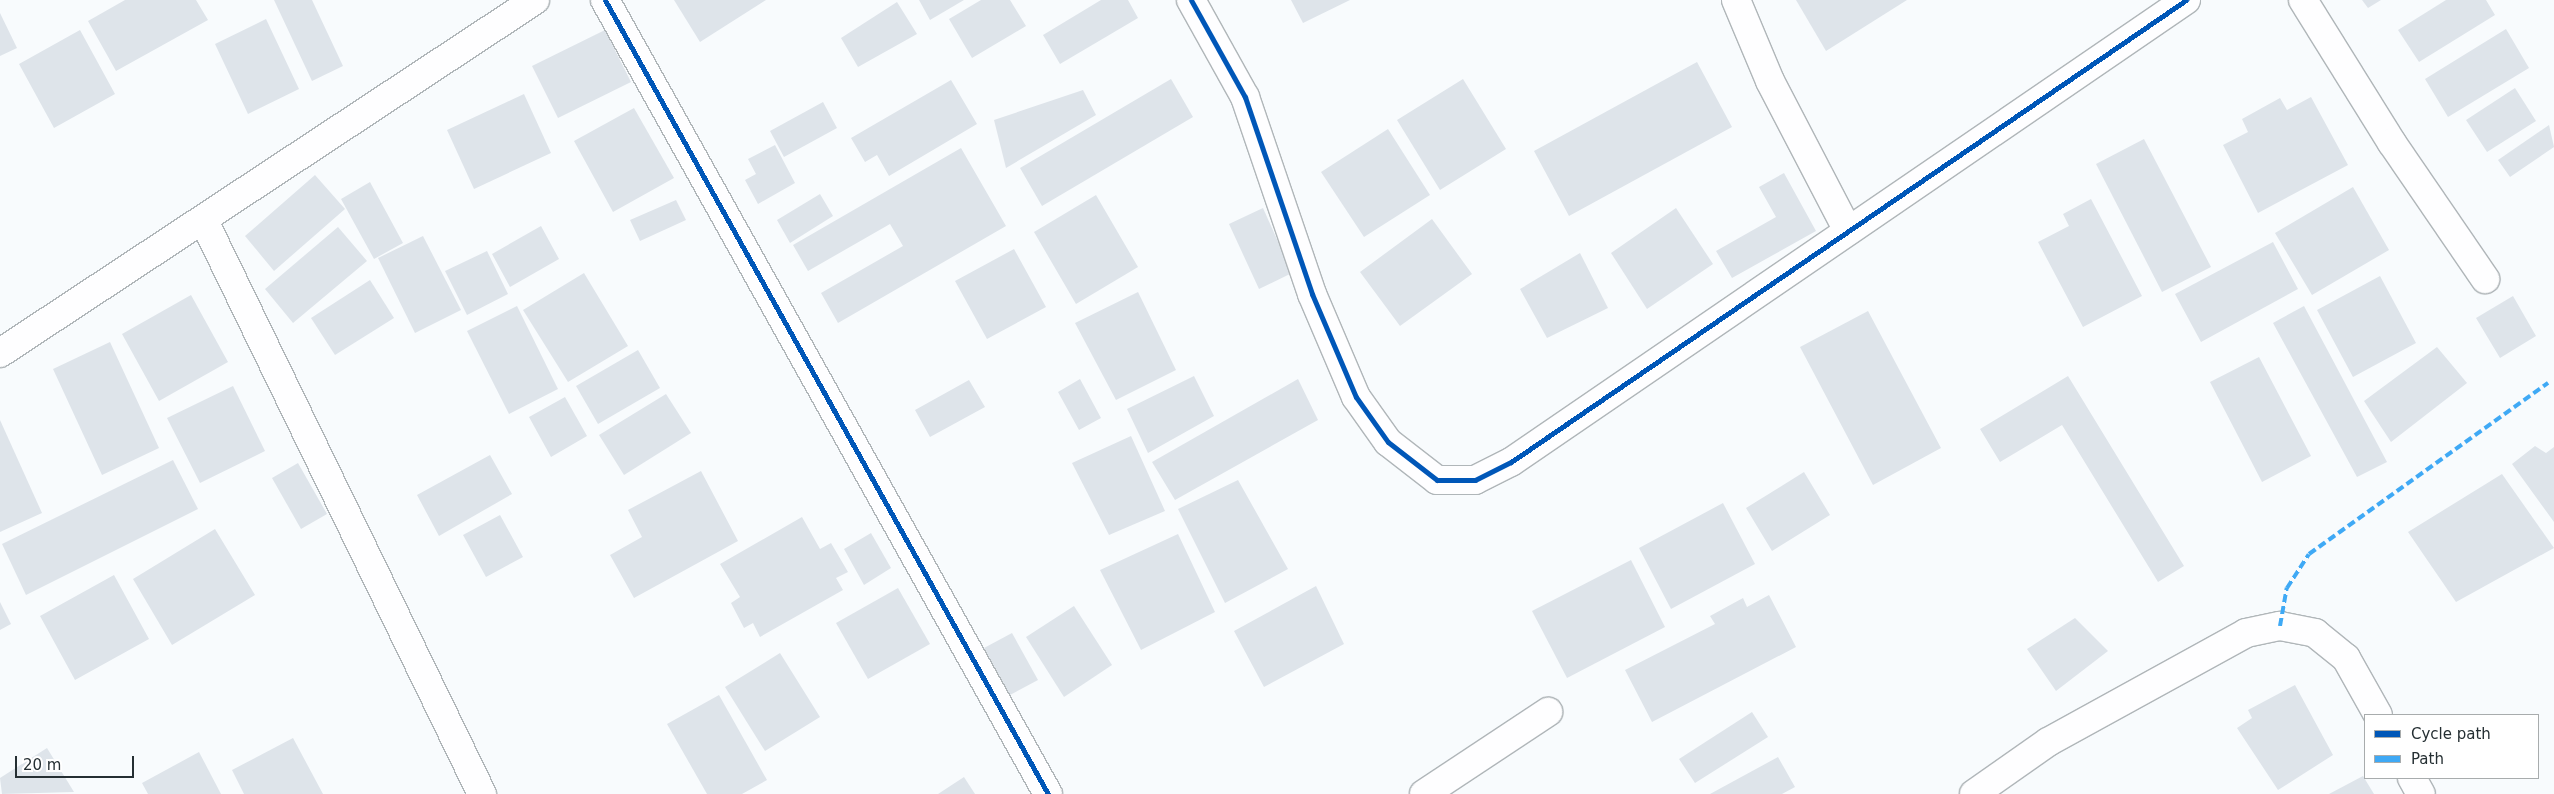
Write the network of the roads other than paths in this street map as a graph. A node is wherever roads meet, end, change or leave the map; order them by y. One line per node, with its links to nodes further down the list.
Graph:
1 (535, 0): 7 (street)
2 (605, 0): 15 (street)
3 (1191, 0): 8 (street)
4 (1736, 0): 8 (street)
5 (2186, 0): 8 (street)
6 (2304, 0): 9 (street)
7 (204, 221): 10 (street); 14 (street)
8 (1848, 231)
9 (2485, 279)
10 (0, 352)
11 (1548, 712): 16 (street)
12 (2377, 714): 17 (street)
13 (2413, 779): 18 (street)
14 (482, 794)
15 (1048, 794)
16 (1424, 794)
17 (1974, 794)
18 (2421, 794)

